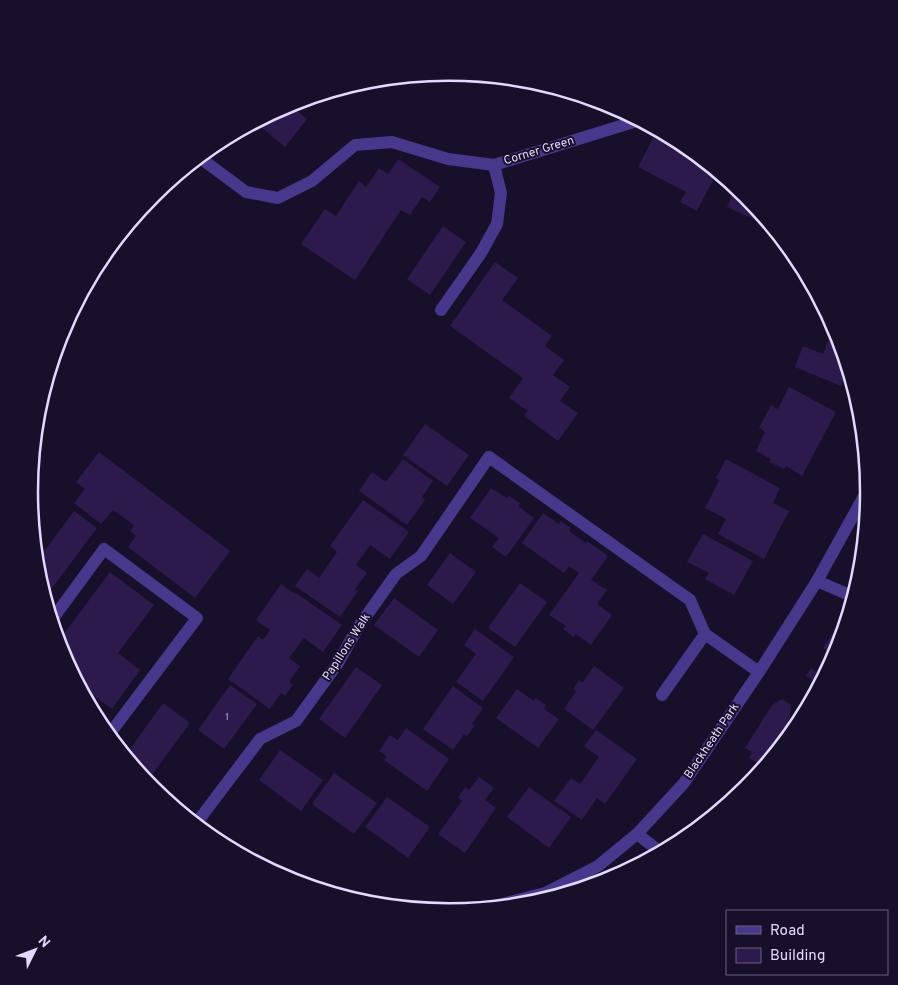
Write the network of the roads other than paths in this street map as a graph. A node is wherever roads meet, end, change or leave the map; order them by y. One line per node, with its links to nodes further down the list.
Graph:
1 (631, 123): 3 (street, Corner Green)
2 (205, 161): 3 (street, Corner Green)
3 (494, 165): 4 (street)
4 (441, 310)
5 (860, 503): 6 (street, Blackheath Park)
6 (817, 581): 7 (street); 10 (street, Blackheath Park)
7 (847, 594)
8 (56, 614): 12 (street)
9 (704, 634): 10 (street); 11 (street); 13 (street, Papillons Walk)
10 (759, 672): 14 (street, Blackheath Park)
11 (662, 695)
12 (113, 729)
13 (199, 820)
14 (637, 834): 15 (street); 16 (street, Blackheath Park)
15 (656, 848)
16 (545, 892)

